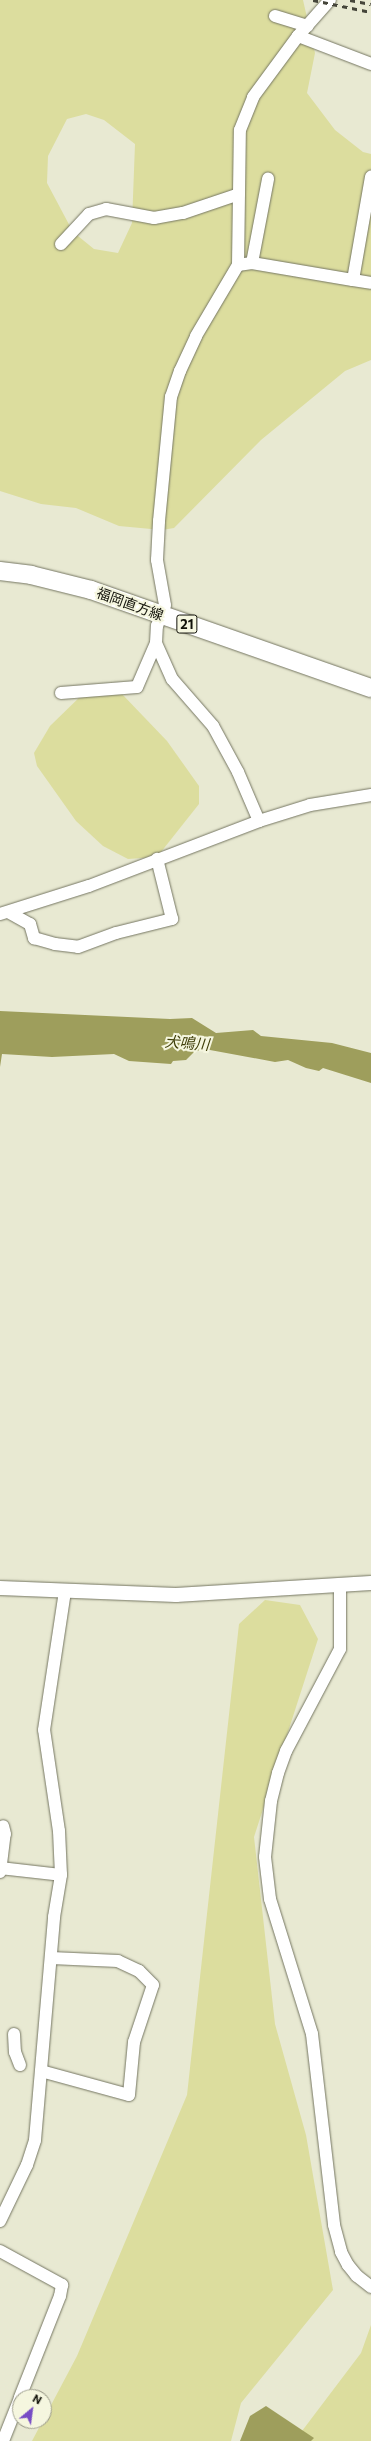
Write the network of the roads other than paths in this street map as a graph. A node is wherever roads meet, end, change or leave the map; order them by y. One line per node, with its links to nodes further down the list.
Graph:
1 (330, 0): 3 (street)
2 (275, 16): 3 (street)
3 (307, 26): 4 (street)
4 (298, 36): 5 (street); 8 (street)
5 (371, 64)
6 (371, 177): 12 (street)
7 (268, 179): 10 (street)
8 (239, 194): 9 (street); 11 (street)
9 (61, 244)
10 (252, 263): 11 (street); 12 (street)
11 (238, 264): 15 (street)
12 (353, 280): 13 (street)
13 (371, 283)
14 (0, 571): 15 (main road, 福岡直方線 / 21)
15 (162, 616): 16 (street); 17 (main road, 福岡直方線 / 21)
16 (156, 643): 18 (street); 20 (street)
17 (371, 688)
18 (61, 693)
19 (371, 795): 20 (street)
20 (259, 821): 21 (street)
21 (157, 860): 22 (street); 22 (street)
22 (5, 914)
23 (371, 1583): 24 (street)
24 (340, 1585): 26 (street); 37 (street)
25 (0, 1588): 26 (street)
26 (65, 1591): 30 (street)
27 (3, 1826): 28 (street)
28 (0, 1868): 29 (street); 30 (street)
29 (0, 1872)
30 (61, 1875): 31 (street)
31 (51, 1958): 34 (street); 34 (street)
32 (14, 2034): 33 (street)
33 (20, 2065)
34 (40, 2072): 35 (street)
35 (0, 2221)
36 (0, 2251): 38 (street)
37 (371, 2287)
38 (24, 2389)
39 (12, 2418): 40 (street)
40 (3, 2441)

